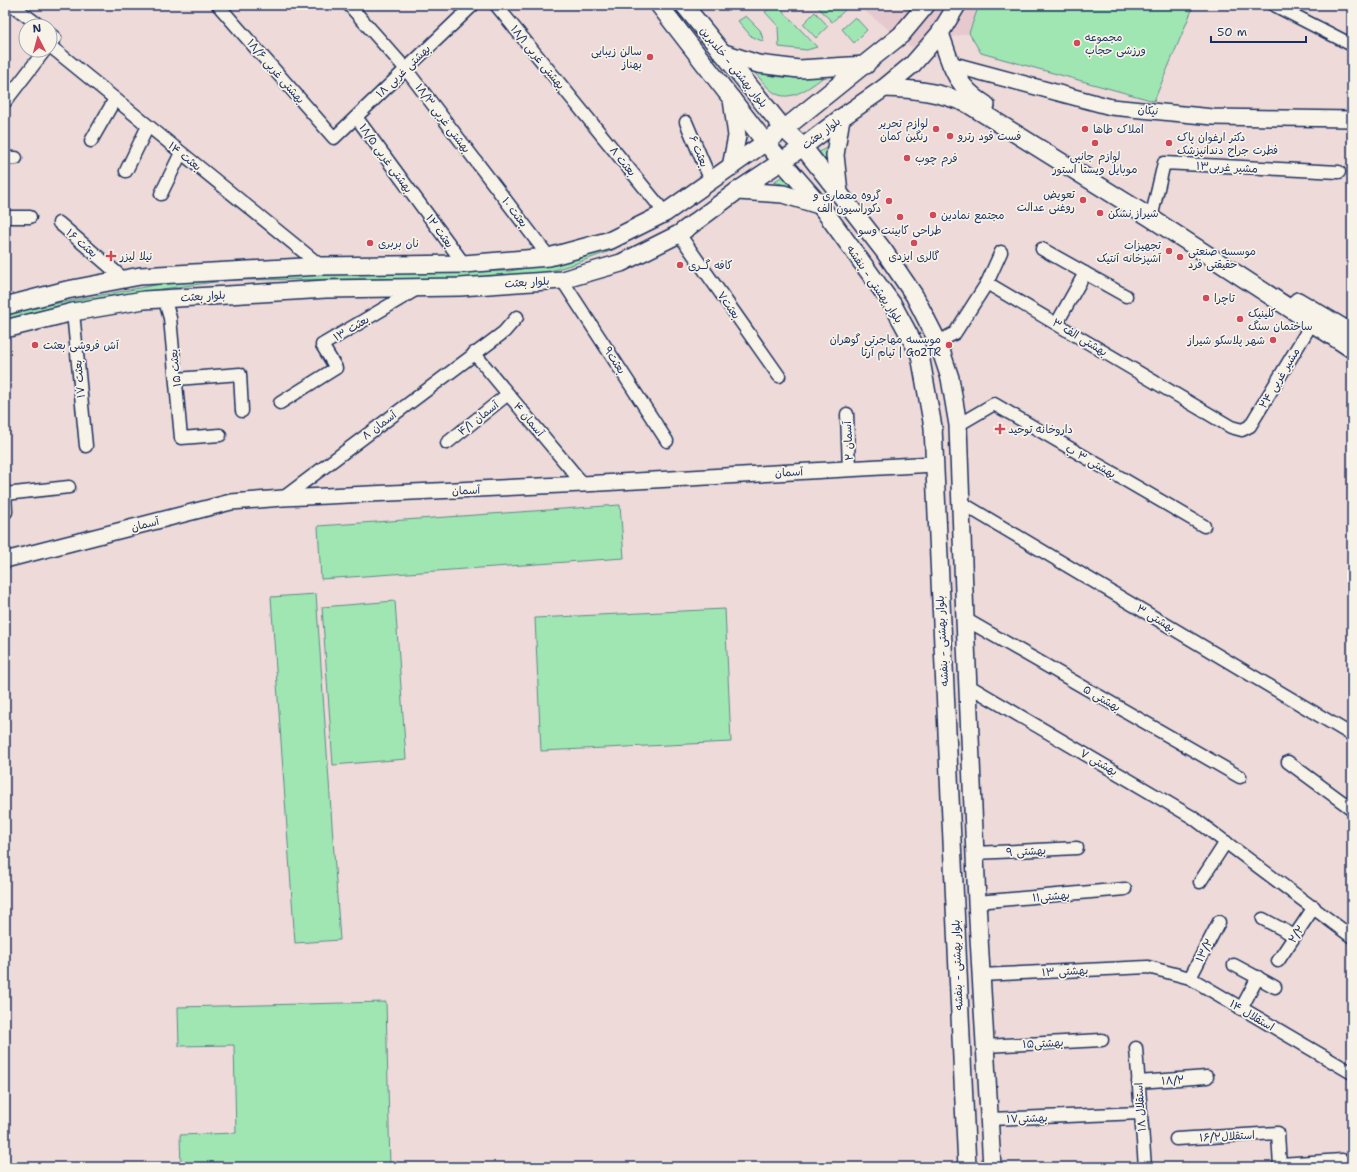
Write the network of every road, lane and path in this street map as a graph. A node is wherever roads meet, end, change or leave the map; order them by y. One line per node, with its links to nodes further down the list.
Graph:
1 (12, 5): 11 (street)
2 (218, 5): 35 (street, بهشتی غربی ۱۸/۶)
3 (349, 5): 21 (street, بهشتی غربی ۱۸/۳)
4 (473, 5): 21 (street, بهشتی غربی ۱۸)
5 (496, 5): 28 (street, بهشتی غربی ۱۸/۱)
6 (659, 5): 13 (main road, بلوار بهشتی - خلدبرین)
7 (684, 5): 12 (main road, بلوار بهشتی - خلدبرین)
8 (926, 5): 20 (main road, بلوار بعثت)
9 (957, 5): 14 (main road, بلوار بعثت)
10 (1274, 5): 15 (street)
11 (29, 18)
12 (694, 19): 13 (main road); 17 (main road, بلوار بهشتی - خلدبرین)
13 (680, 31): 25 (main road, بلوار بهشتی - خلدبرین)
14 (940, 34): 19 (main road); 23 (main road, بلوار بعثت)
15 (1352, 45)
16 (58, 52): 26 (street, بعثت ۱۴)
17 (721, 52): 20 (main road); 34 (main road, بلوار بهشتی - خلدبرین)
18 (39, 58): 27 (street)
19 (950, 64): 22 (main road); 31 (street, نیکان)
20 (866, 65): 34 (main road, بلوار بعثت)
21 (405, 68): 29 (street, بهشتی غربی ۱۸); 41 (street, بهشتی غربی ۱۸/۳)
22 (958, 81): 24 (main road); 51 (main road)
23 (884, 88): 24 (main road); 30 (main road, بلوار بعثت)
24 (946, 95): 76 (main road)
25 (732, 97): 37 (main road, بلوار بهشتی - خلدبرین); 42 (main road)
26 (115, 99): 33 (street, بعثت ۱۴); 36 (street)
27 (5, 102)
28 (580, 109): 52 (street, ۸ بعثت)
29 (356, 117): 35 (street, بهشتی غربی ۱۸); 49 (street, بهشتی غربی ۱۸/۵)
30 (841, 118): 38 (main road, بلوار بعثت); 47 (main road)
31 (1352, 119)
32 (686, 122): 45 (street, ۶ بعثت)
33 (148, 126): 39 (street, بعثت ۱۴); 43 (street)
34 (784, 129): 37 (main road, بلوار بعثت); 38 (main road, بلوار بهشتی - خلدبرین)
35 (334, 138)
36 (91, 141)
37 (765, 142): 40 (main road, بلوار بهشتی - بنفشه); 42 (main road, بلوار بعثت)
38 (803, 147): 40 (main road, بلوار بعثت); 47 (main road, بلوار بهشتی - بنفشه)
39 (181, 153): 48 (street); 63 (street, بعثت ۱۴)
40 (782, 162): 46 (main road, بلوار بعثت); 50 (main road, بلوار بهشتی - بنفشه)
41 (480, 167): 60 (street, ۱۰ بعثت)
42 (731, 167): 45 (main road, بلوار بعثت)
43 (126, 171)
44 (1339, 172): 51 (street, مشیر غربی۱۳)
45 (711, 181): 52 (main road, بلوار بعثت)
46 (737, 191): 50 (main road); 56 (main road, بلوار بعثت)
47 (839, 193): 79 (main road, بلوار بهشتی - بنفشه)
48 (161, 194)
49 (416, 199): 62 (street, ۱۲ بعثت)
50 (820, 205): 94 (main road, بلوار بهشتی - بنفشه)
51 (1153, 210): 78 (main road)
52 (665, 213): 57 (main road, بلوار بعثت)
53 (5, 217): 54 (street)
54 (30, 217)
55 (58, 223): 66 (street, بعثت ۱۶)
56 (679, 234): 61 (main road, بلوار بعثت); 82 (street, بعثت۷)
57 (615, 238): 60 (main road, بلوار بعثت); 61 (main road)
58 (1042, 249): 64 (street)
59 (1001, 252): 68 (street)
60 (549, 257): 62 (main road, بلوار بعثت)
61 (625, 261): 67 (main road, بلوار بعثت)
62 (464, 264): 63 (main road, بلوار بعثت)
63 (321, 266): 65 (main road, بلوار بعثت)
64 (1085, 272): 70 (street); 75 (street)
65 (162, 274): 66 (main road, بلوار بعثت); 71 (main road)
66 (124, 279): 72 (main road, بلوار بعثت)
67 (562, 280): 69 (main road, بلوار بعثت); 91 (street, بعثت۹)
68 (987, 283): 75 (street, بهشتی الف ۳); 79 (street)
69 (417, 289): 71 (main road, بلوار بعثت); 85 (street, ۱۳ بعثت)
70 (1126, 296)
71 (164, 298): 73 (main road, بلوار بعثت); 83 (street, بعثت ۱۵)
72 (5, 306)
73 (73, 312): 77 (main road, بلوار بعثت); 93 (street, بعثت ۱۷)
74 (517, 317): 81 (street, ۸ آسمان)
75 (1057, 323): 89 (street, بهشتی الف ۳)
76 (1312, 323): 80 (main road); 89 (street, مشیر غربی ۲۴)
77 (5, 329)
78 (1352, 333)
79 (938, 342): 88 (main road, بلوار بهشتی - بنفشه)
80 (1352, 349)
81 (474, 353): 84 (street, ۴ آسمان); 99 (street, ۸ آسمان)
82 (779, 376)
83 (177, 379): 86 (street); 90 (street, بعثت ۱۵)
84 (508, 394): 92 (street, ۴/۱ آسمان); 96 (street, ۴ آسمان)
85 (280, 403)
86 (242, 411)
87 (847, 414): 95 (street, ۲ آسمان)
88 (958, 425): 100 (main road, بلوار بهشتی - بنفشه); 102 (street, بهشتی ۳ ب)
89 (1242, 430)
90 (220, 435)
91 (667, 441)
92 (447, 443)
93 (86, 446)
94 (934, 464): 95 (street, آسمان); 108 (main road, بلوار بهشتی - بنفشه)
95 (849, 469): 96 (street, آسمان)
96 (583, 484): 99 (street, آسمان)
97 (69, 488): 98 (street)
98 (5, 492): 101 (street)
99 (283, 498): 103 (street, آسمان)
100 (960, 502): 104 (main road, بلوار بهشتی - بنفشه); 106 (street, بهشتی ۳)
101 (5, 512)
102 (1204, 526)
103 (5, 560)
104 (965, 619): 105 (main road, بلوار بهشتی - بنفشه); 110 (street, بهشتی ۵)
105 (969, 686): 107 (main road, بلوار بهشتی - بنفشه); 112 (street, بهشتی ۷)
106 (1352, 735)
107 (971, 745): 108 (main road); 114 (main road, بلوار بهشتی - بنفشه)
108 (947, 747): 142 (main road, بلوار بهشتی - بنفشه)
109 (1288, 762): 111 (street)
110 (1240, 777)
111 (1352, 809)
112 (1226, 842): 115 (street); 118 (street, بهشتی ۷)
113 (1077, 848): 114 (street, بهشتی ۹)
114 (975, 853): 117 (main road, بلوار بهشتی - بنفشه)
115 (1200, 882)
116 (1125, 889): 117 (street, بهشتی۱۱)
117 (977, 902): 126 (main road, بلوار بهشتی - بنفشه)
118 (1314, 907): 121 (street, ۲/۲); 122 (street, بهشتی ۷)
119 (1263, 919): 121 (street)
120 (1219, 922): 128 (street, ۱۳/۲)
121 (1295, 936): 123 (street, ۲/۲)
122 (1352, 937)
123 (1278, 962)
124 (1234, 965): 127 (street)
125 (1148, 967): 126 (street, بهشتی ۱۳); 128 (street, استقلال ۱۴)
126 (981, 975): 132 (main road, بلوار بهشتی - بنفشه)
127 (1258, 977): 129 (street); 130 (street)
128 (1190, 978): 130 (street, استقلال ۱۴)
129 (1275, 987)
130 (1241, 1008): 134 (street, استقلال ۱۴)
131 (1102, 1040): 132 (street, بهشتی۱۵)
132 (985, 1046): 138 (main road, بلوار بهشتی - بنفشه)
133 (1136, 1048): 136 (street, استقلال ۱۸)
134 (1352, 1073)
135 (1207, 1077): 136 (street, ۱۸/۲)
136 (1138, 1082): 137 (street, استقلال ۱۸)
137 (1141, 1114): 138 (street, بهشتی۱۷); 144 (street, استقلال ۱۸)
138 (989, 1119): 143 (main road, بلوار بهشتی - بنفشه)
139 (1176, 1139): 141 (street, استقلال۱۶/۲)
140 (1342, 1160): 141 (street)
141 (1280, 1165)
142 (967, 1167)
143 (992, 1167)
144 (1145, 1167)

